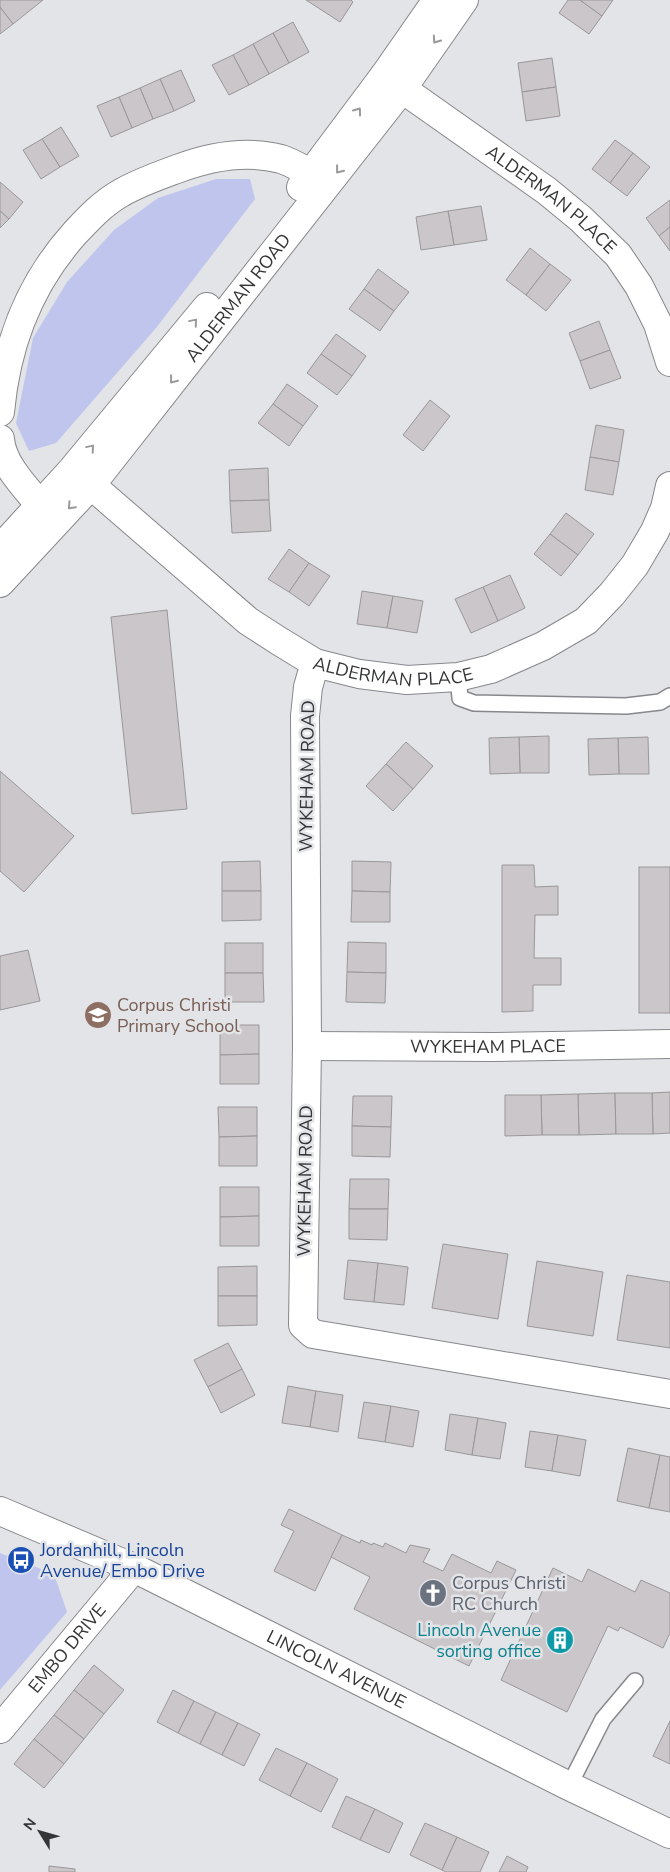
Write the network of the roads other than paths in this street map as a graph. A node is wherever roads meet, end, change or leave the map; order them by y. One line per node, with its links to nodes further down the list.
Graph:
1 (437, 0): 3 (street, ALDERMAN ROAD)
2 (464, 0): 3 (street, ALDERMAN ROAD, one-way to 3)
3 (393, 82): 4 (street, ALDERMAN ROAD, one-way to 3); 5 (street, ALDERMAN PLACE); 8 (street, ALDERMAN ROAD, one-way to 8)
4 (312, 174): 6 (street); 10 (street, ALDERMAN ROAD, one-way to 4)
5 (670, 362)
6 (0, 412)
7 (0, 438): 10 (street)
8 (91, 484): 12 (street, ALDERMAN ROAD, one-way to 12); 13 (street, ALDERMAN PLACE)
9 (668, 504): 14 (street, ALDERMAN PLACE)
10 (40, 505): 11 (street, ALDERMAN ROAD)
11 (0, 549)
12 (0, 583)
13 (315, 663): 14 (street, ALDERMAN PLACE); 17 (street, WYKEHAM ROAD)
14 (458, 677): 15 (lane)
15 (670, 696)
16 (670, 1044): 17 (street, WYKEHAM PLACE)
17 (307, 1046): 18 (street, WYKEHAM ROAD)
18 (670, 1394)
19 (0, 1511): 20 (street, LINCOLN AVENUE)
20 (134, 1568): 22 (street, EMBO DRIVE); 23 (street, LINCOLN AVENUE)
21 (635, 1681): 23 (lane)
22 (0, 1729)
23 (569, 1786): 24 (street, LINCOLN AVENUE)
24 (670, 1834)

